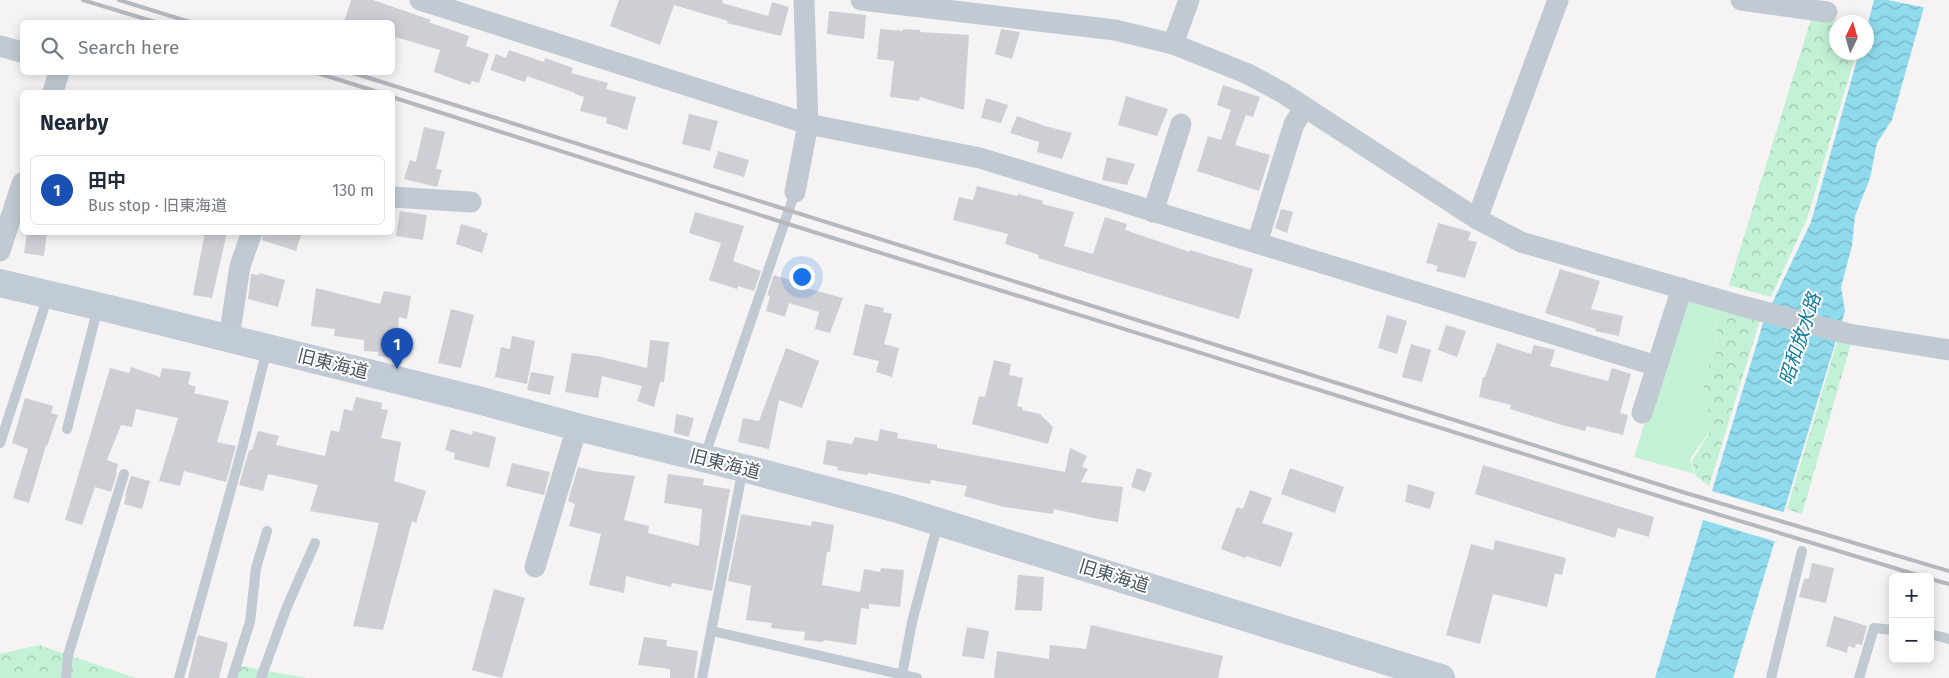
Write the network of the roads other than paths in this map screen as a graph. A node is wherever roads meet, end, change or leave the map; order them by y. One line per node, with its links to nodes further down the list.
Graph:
1 (420, 0): 14 (street)
2 (804, 0): 14 (street)
3 (861, 0): 8 (street)
4 (1189, 0): 8 (street)
5 (1558, 0): 21 (street)
6 (1741, 0): 7 (street)
7 (1827, 12)
8 (1173, 44): 13 (street)
9 (0, 46): 10 (street)
10 (20, 51)
11 (58, 75): 12 (street)
12 (54, 90)
13 (1305, 107): 21 (street); 23 (street)
14 (808, 124): 17 (street); 20 (street)
15 (1181, 124): 20 (street)
16 (20, 189): 24 (street)
17 (795, 192): 37 (lane)
18 (395, 197): 19 (street)
19 (470, 202)
20 (1154, 212): 23 (street)
21 (1477, 219): 26 (street)
22 (251, 235): 29 (street)
23 (1257, 243): 32 (street)
24 (0, 251)
25 (0, 283): 27 (main road, 旧東海道)
26 (1682, 288): 31 (street); 32 (street)
27 (49, 295): 28 (main road, 旧東海道); 36 (lane)
28 (98, 306): 29 (main road, 旧東海道); 35 (lane)
29 (229, 338): 30 (main road, 旧東海道)
30 (267, 348): 34 (main road, 旧東海道); 52 (lane)
31 (1949, 350)
32 (1657, 366): 33 (street)
33 (1642, 413)
34 (577, 427): 37 (main road, 旧東海道); 44 (street)
35 (67, 430)
36 (0, 443)
37 (704, 459): 38 (main road, 旧東海道)
38 (743, 468): 40 (main road, 旧東海道); 46 (lane)
39 (124, 474): 51 (lane)
40 (939, 522): 49 (lane); 50 (main road, 旧東海道)
41 (267, 532): 53 (lane)
42 (315, 543): 54 (lane)
43 (1802, 551): 57 (lane)
44 (535, 567)
45 (1889, 630): 58 (lane)
46 (712, 631): 49 (lane); 55 (lane)
47 (1934, 635): 48 (lane)
48 (1949, 640)
49 (902, 675): 56 (lane)
50 (1434, 677)
51 (66, 678)
52 (179, 678)
53 (232, 678)
54 (261, 678)
55 (702, 678)
56 (917, 678)
57 (1771, 678)
58 (1859, 678)

